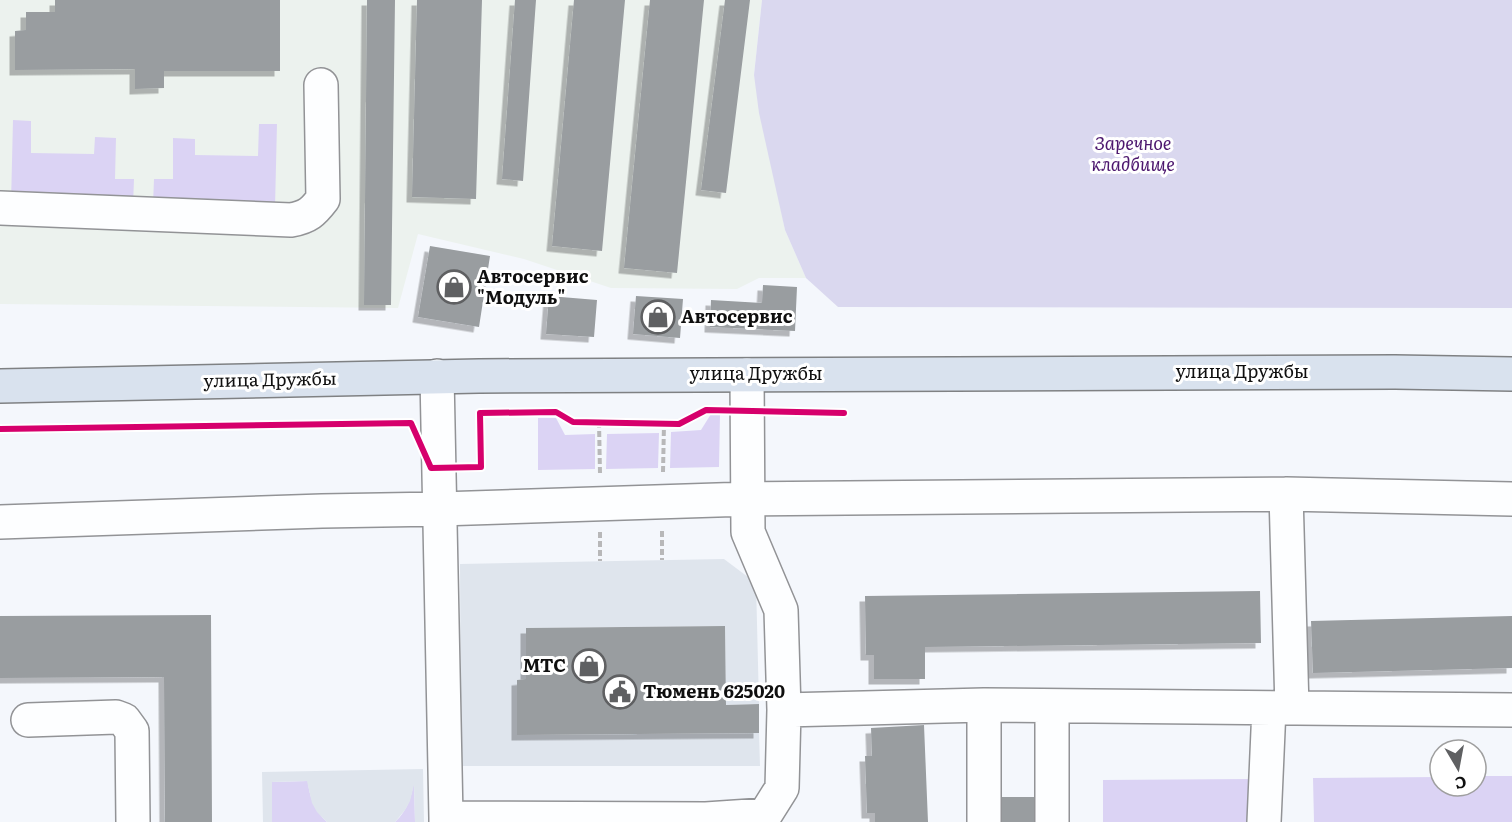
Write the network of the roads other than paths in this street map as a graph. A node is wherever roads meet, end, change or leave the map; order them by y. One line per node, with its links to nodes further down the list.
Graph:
1 (321, 85): 2 (lane)
2 (0, 208)
3 (1512, 374): 4 (main road, улица Дружбы)
4 (747, 375): 5 (main road, улица Дружбы); 8 (lane)
5 (437, 376): 6 (main road, улица Дружбы); 10 (lane)
6 (0, 386)
7 (1286, 494): 8 (lane); 9 (lane); 14 (lane)
8 (748, 499): 10 (lane); 15 (lane)
9 (1512, 499)
10 (440, 509): 11 (lane); 18 (lane)
11 (0, 522)
12 (984, 705): 13 (lane); 15 (lane); 21 (lane)
13 (1052, 706): 14 (lane); 22 (lane)
14 (1280, 708): 16 (lane); 23 (lane)
15 (784, 710): 19 (lane)
16 (1512, 710)
17 (27, 720): 20 (lane)
18 (446, 820): 19 (lane)
19 (705, 820)
20 (133, 822)
21 (984, 822)
22 (1052, 822)
23 (1264, 822)

